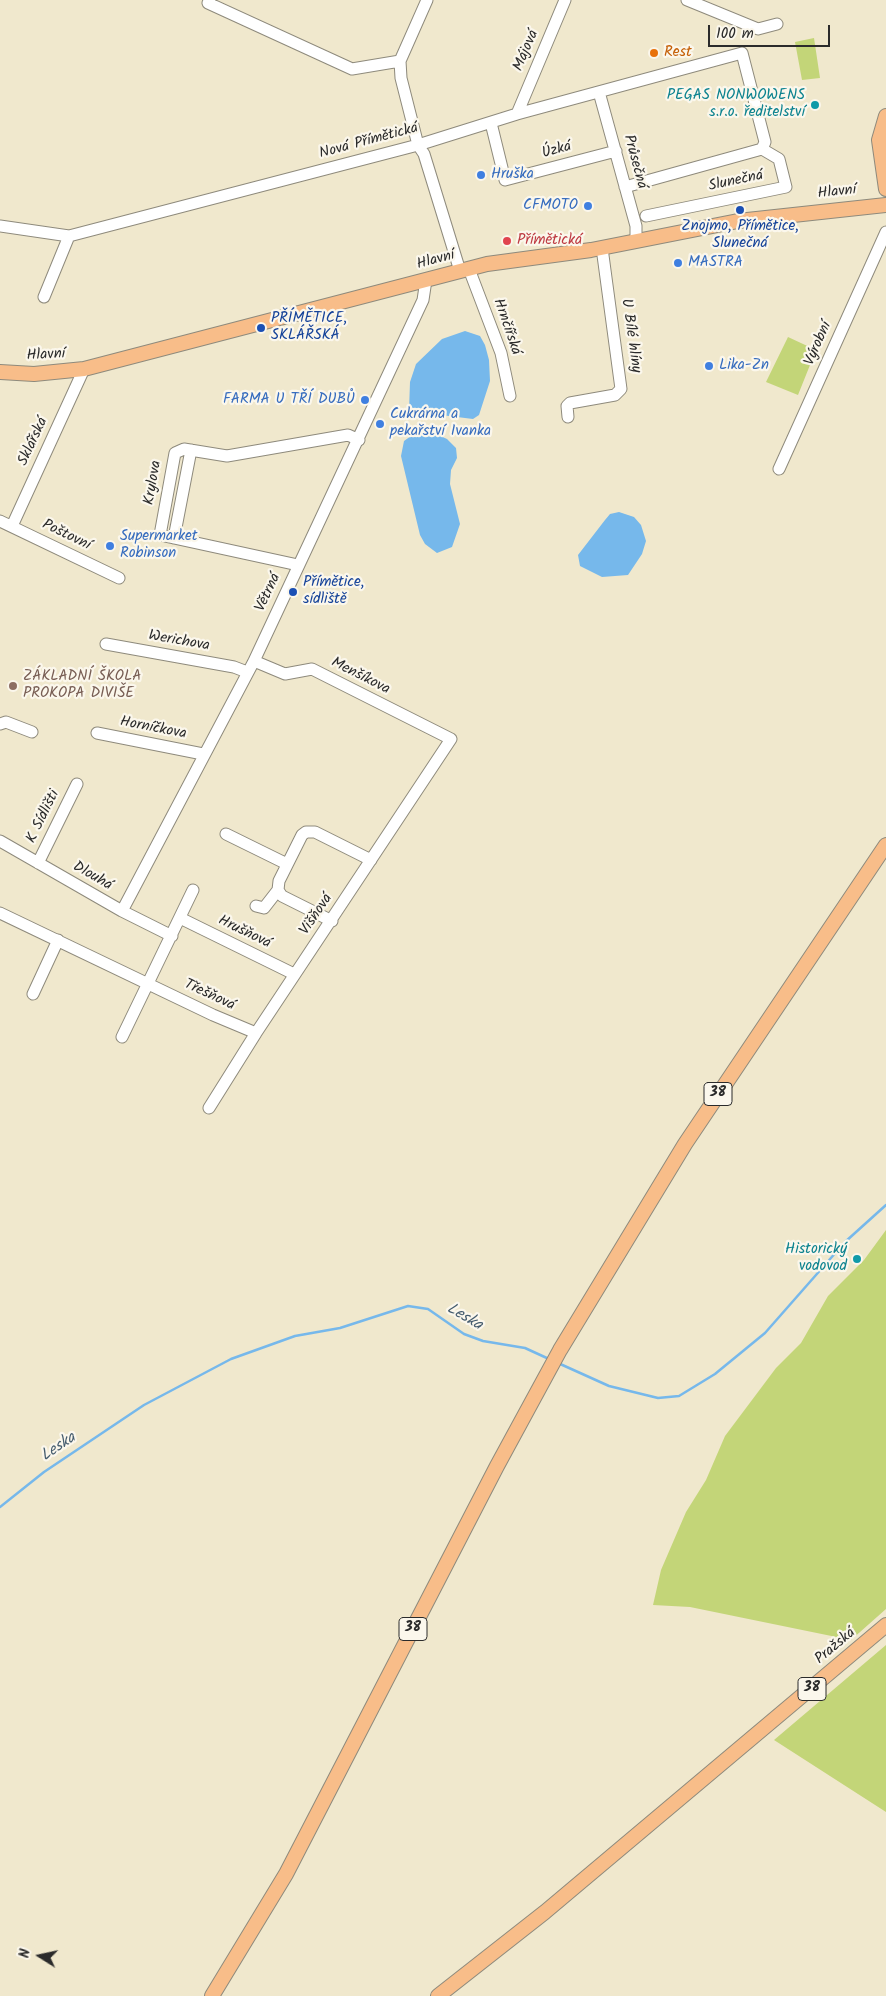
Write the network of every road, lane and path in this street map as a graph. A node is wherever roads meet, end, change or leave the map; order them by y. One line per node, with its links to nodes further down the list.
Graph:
1 (427, 0): 7 (street)
2 (565, 0): 9 (street, Májová)
3 (687, 0): 5 (street)
4 (209, 2): 7 (street)
5 (777, 24)
6 (742, 53): 8 (street, Nová Přímětická); 13 (street, Slunečná)
7 (400, 60): 12 (street, Hrnčířská)
8 (600, 92): 9 (street, Nová Přímětická); 14 (street, Průsečná)
9 (517, 114): 11 (street, Nová Přímětická)
10 (886, 116): 16 (main road)
11 (491, 123): 12 (street, Nová Přímětická); 14 (street, Úzká)
12 (418, 145): 21 (street, Nová Přímětická); 24 (street, Hrnčířská)
13 (762, 149): 15 (street, Slunečná); 18 (street, Slunečná)
14 (616, 151): 15 (street, Průsečná)
15 (625, 187): 22 (street, Průsečná)
16 (886, 189)
17 (886, 205): 22 (main road, Hlavní)
18 (646, 216)
19 (0, 226): 21 (street, Nová Přímětická)
20 (886, 232): 32 (street, Výrobní)
21 (69, 236): 26 (street)
22 (636, 241): 23 (main road, Hlavní)
23 (602, 248): 24 (main road, Hlavní); 30 (street, U Bílé hlíny)
24 (465, 270): 25 (main road, Hlavní); 29 (street, Hrnčířská)
25 (426, 280): 27 (main road, Hlavní); 31 (street, Větrná)
26 (44, 297)
27 (84, 370): 28 (main road, Hlavní); 34 (street, Sklářská)
28 (0, 372)
29 (510, 396)
30 (568, 417)
31 (359, 440): 35 (street, Větrná); 35 (street, Krylova)
32 (779, 469)
33 (0, 521): 34 (street, Poštovní)
34 (12, 526): 36 (street, Poštovní)
35 (298, 565): 38 (street, Větrná)
36 (119, 578)
37 (106, 644): 39 (street, Werichova)
38 (254, 661): 39 (street, Větrná); 43 (street, Menšíkova)
39 (247, 672): 44 (street, Větrná)
40 (0, 724): 41 (street)
41 (32, 732)
42 (97, 733): 44 (street, Horníčkova)
43 (451, 739): 49 (street, Višňová)
44 (203, 754): 55 (street, Větrná)
45 (77, 784): 50 (street, K Sídlišti)
46 (226, 834): 51 (street)
47 (0, 841): 50 (street, Dlouhá)
48 (886, 845): 68 (main road, 38)
49 (371, 860): 51 (street); 58 (street, Višňová)
50 (38, 863): 55 (street, Dlouhá)
51 (287, 864): 53 (street)
52 (193, 890): 57 (street)
53 (278, 890): 54 (street); 58 (street)
54 (256, 906)
55 (122, 911): 59 (street, Dlouhá)
56 (0, 913): 60 (street, Třešňová)
57 (180, 918): 59 (street); 61 (street, Hrušňová)
58 (332, 921): 61 (street, Višňová)
59 (172, 936): 62 (street)
60 (58, 940): 62 (street, Třešňová); 63 (street)
61 (294, 974): 64 (street, Višňová)
62 (149, 984): 64 (street, Třešňová); 65 (street)
63 (33, 994)
64 (256, 1033): 66 (street, Višňová)
65 (122, 1037)
66 (210, 1108)
67 (886, 1625): 69 (main road, Pražská / 38)
68 (212, 1996)
69 (438, 1996)

